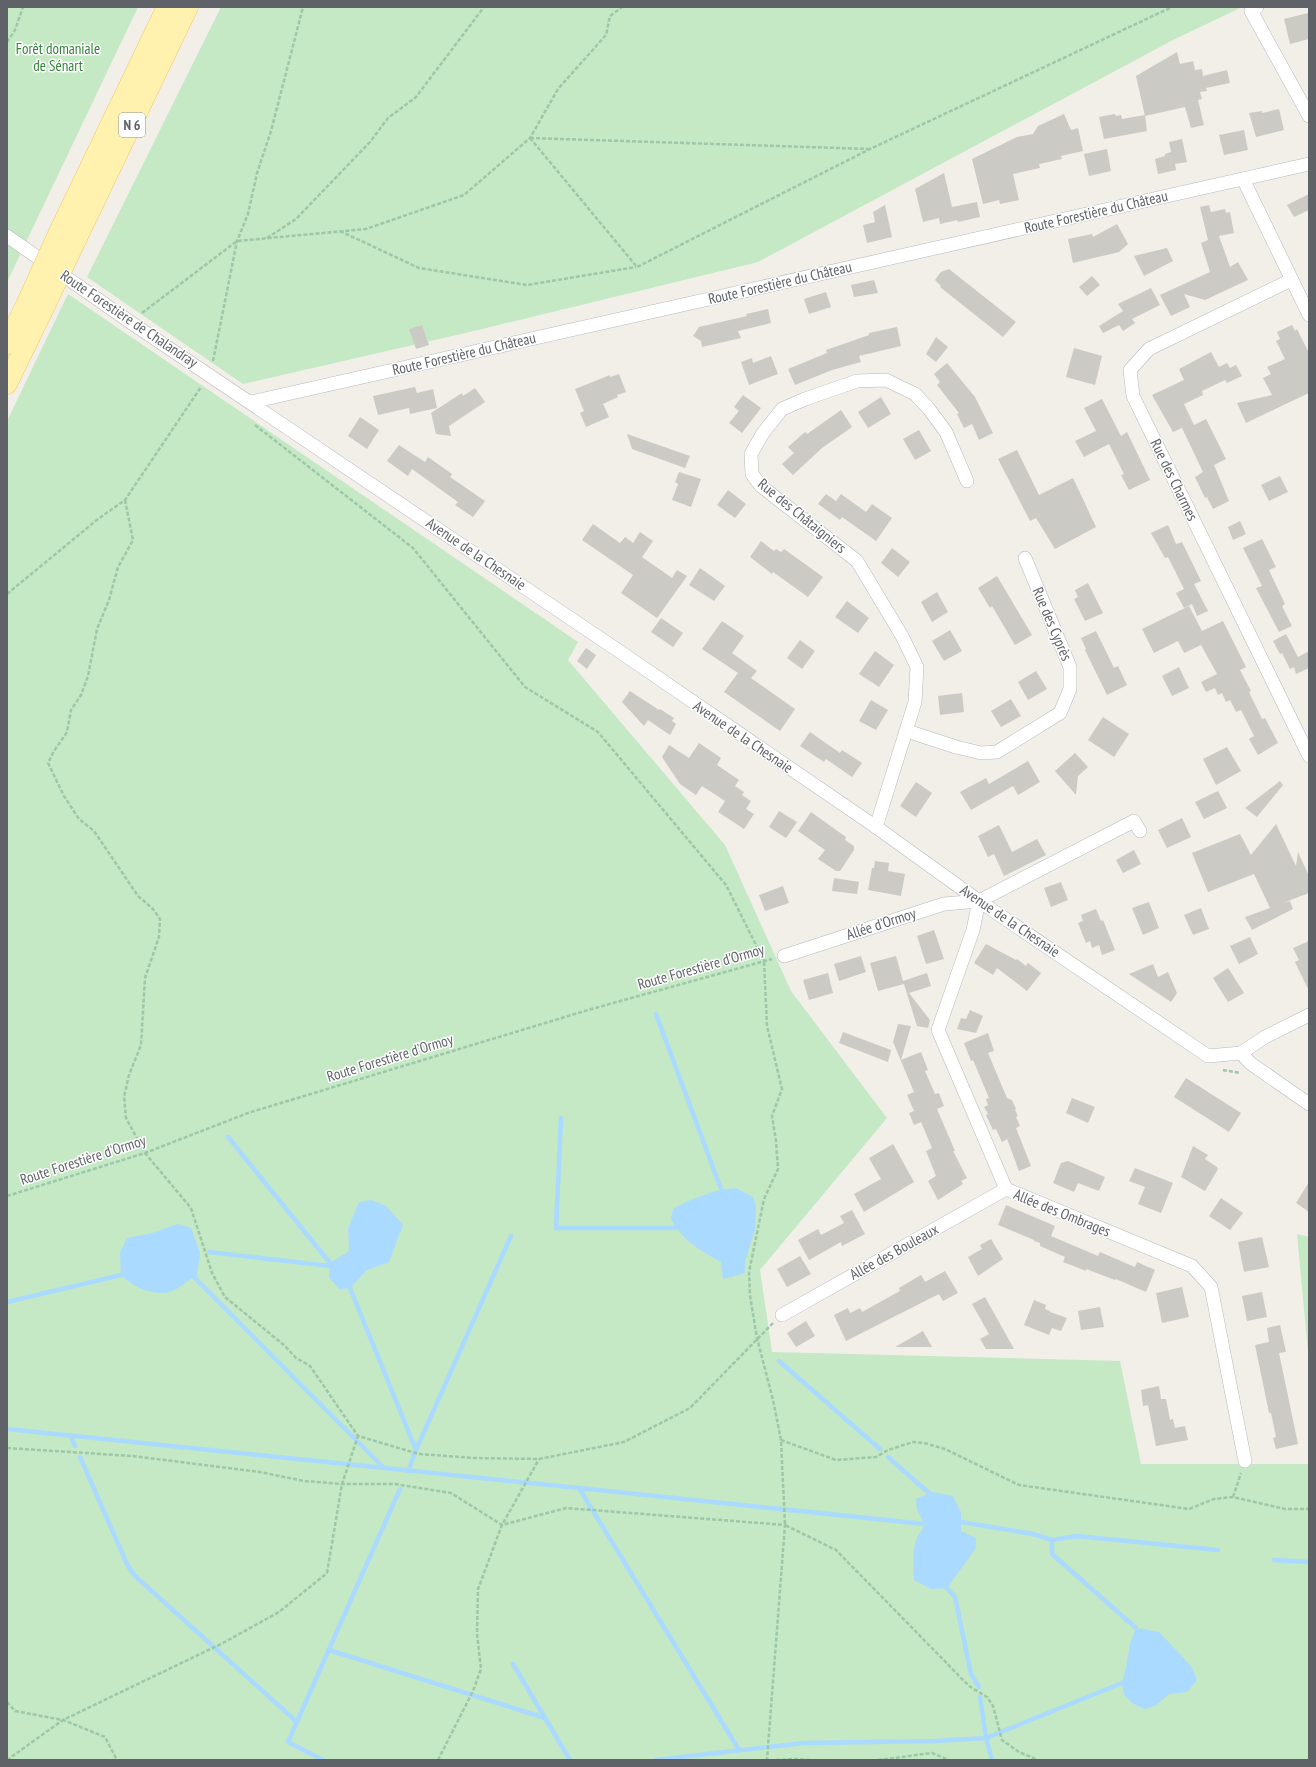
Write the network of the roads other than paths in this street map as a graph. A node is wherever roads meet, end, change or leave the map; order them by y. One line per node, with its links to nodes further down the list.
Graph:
1 (167, 7): 8 (main road, N 6)
2 (188, 7): 8 (main road, N 6)
3 (1254, 9): 4 (street)
4 (1309, 116)
5 (1309, 164): 6 (street, Route Forestière du Château)
6 (1243, 179): 9 (street); 14 (street, Route Forestière du Château)
7 (7, 236): 14 (street, Route Forestière de Chalandray)
8 (67, 237): 10 (main road, N 6, bridge)
9 (1292, 280): 11 (street); 18 (street, Rue des Charmes)
10 (33, 309): 12 (main road, N 6); 13 (main road, N 6)
11 (1309, 315)
12 (7, 344)
13 (7, 384)
14 (251, 402): 19 (street, Avenue de la Chesnaie)
15 (967, 481): 17 (street, Rue des Châtaigniers)
16 (1025, 558): 17 (street, Rue des Cyprès)
17 (907, 731): 19 (street, Rue des Châtaigniers)
18 (1309, 756)
19 (876, 827): 21 (street, Avenue de la Chesnaie)
20 (1140, 831): 21 (street)
21 (979, 901): 22 (street, Allée d'Ormoy); 24 (street, Avenue de la Chesnaie); 26 (street, Allée des Ombrages)
22 (784, 956)
23 (1309, 1015): 24 (street)
24 (1240, 1053): 25 (street)
25 (1309, 1104)
26 (1006, 1189): 27 (street, Allée des Bouleaux); 28 (street, Allée des Ombrages)
27 (782, 1315)
28 (1245, 1461)

